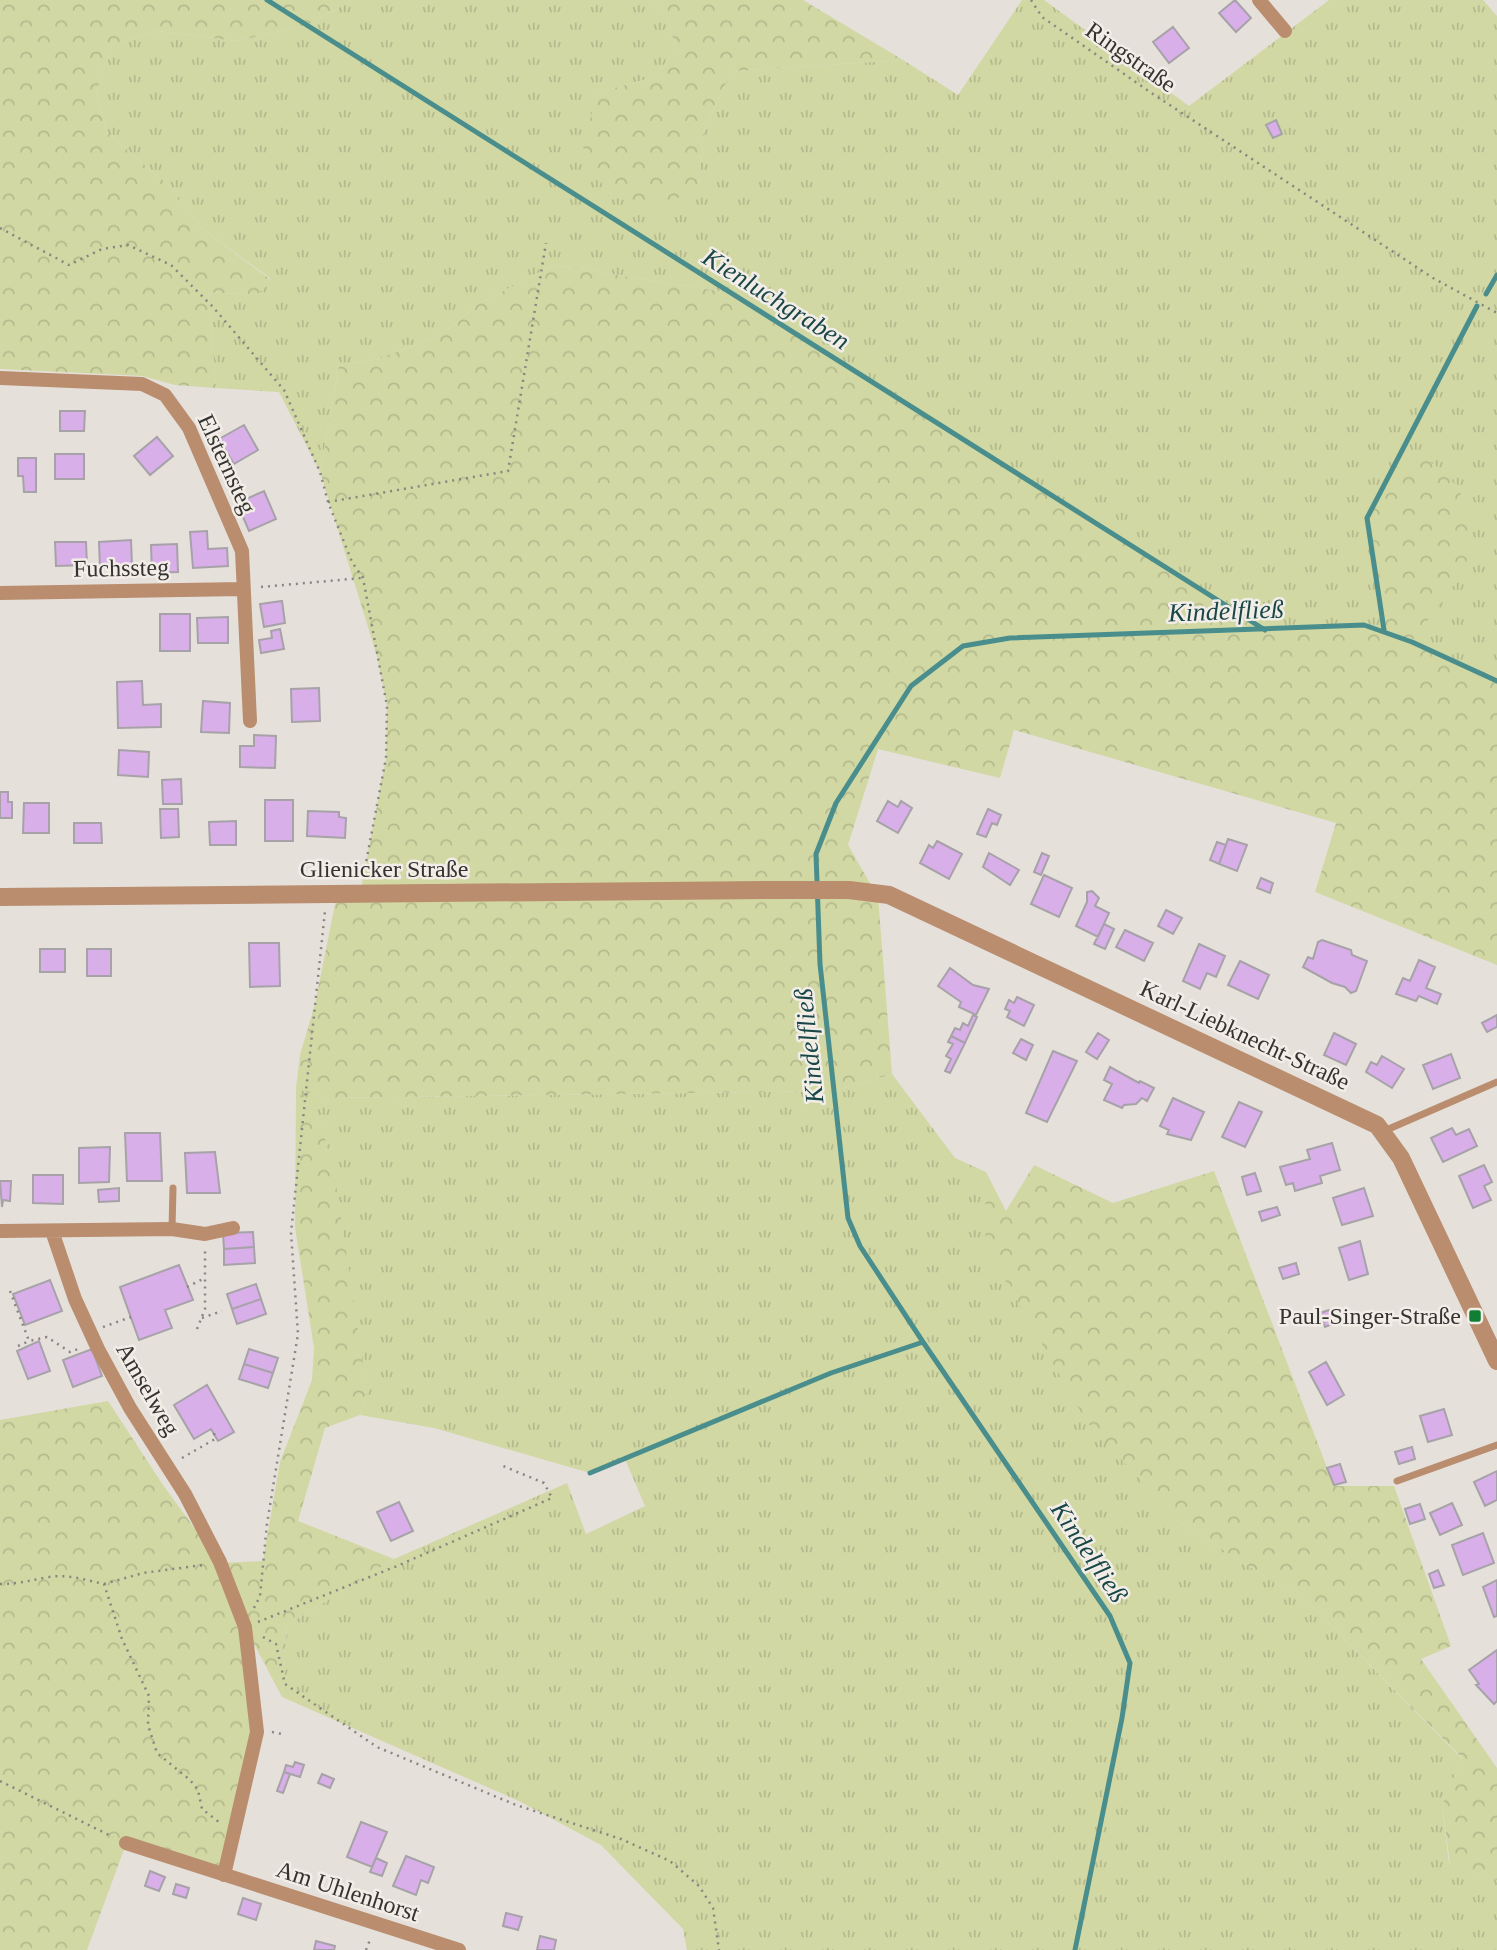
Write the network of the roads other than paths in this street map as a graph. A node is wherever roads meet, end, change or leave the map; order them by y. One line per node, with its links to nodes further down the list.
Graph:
1 (1259, 0): 2 (street)
2 (1285, 31)
3 (0, 378): 4 (street, Elsternsteg)
4 (243, 589): 5 (street, Fuchssteg); 6 (street, Elsternsteg)
5 (0, 593)
6 (250, 722)
7 (849, 890): 8 (street, Glienicker Straße); 10 (street, Karl-Liebknecht-Straße)
8 (0, 897)
9 (1497, 1082): 10 (lane)
10 (1384, 1131): 16 (street, Karl-Liebknecht-Straße)
11 (173, 1188): 13 (lane)
12 (233, 1228): 13 (street)
13 (172, 1229): 15 (street)
14 (0, 1231): 15 (street)
15 (52, 1231): 20 (street, Amselweg)
16 (1496, 1358)
17 (1497, 1445): 18 (lane)
18 (1396, 1481)
19 (126, 1843): 20 (street, Am Uhlenhorst)
20 (224, 1875): 21 (street, Am Uhlenhorst)
21 (459, 1950)

